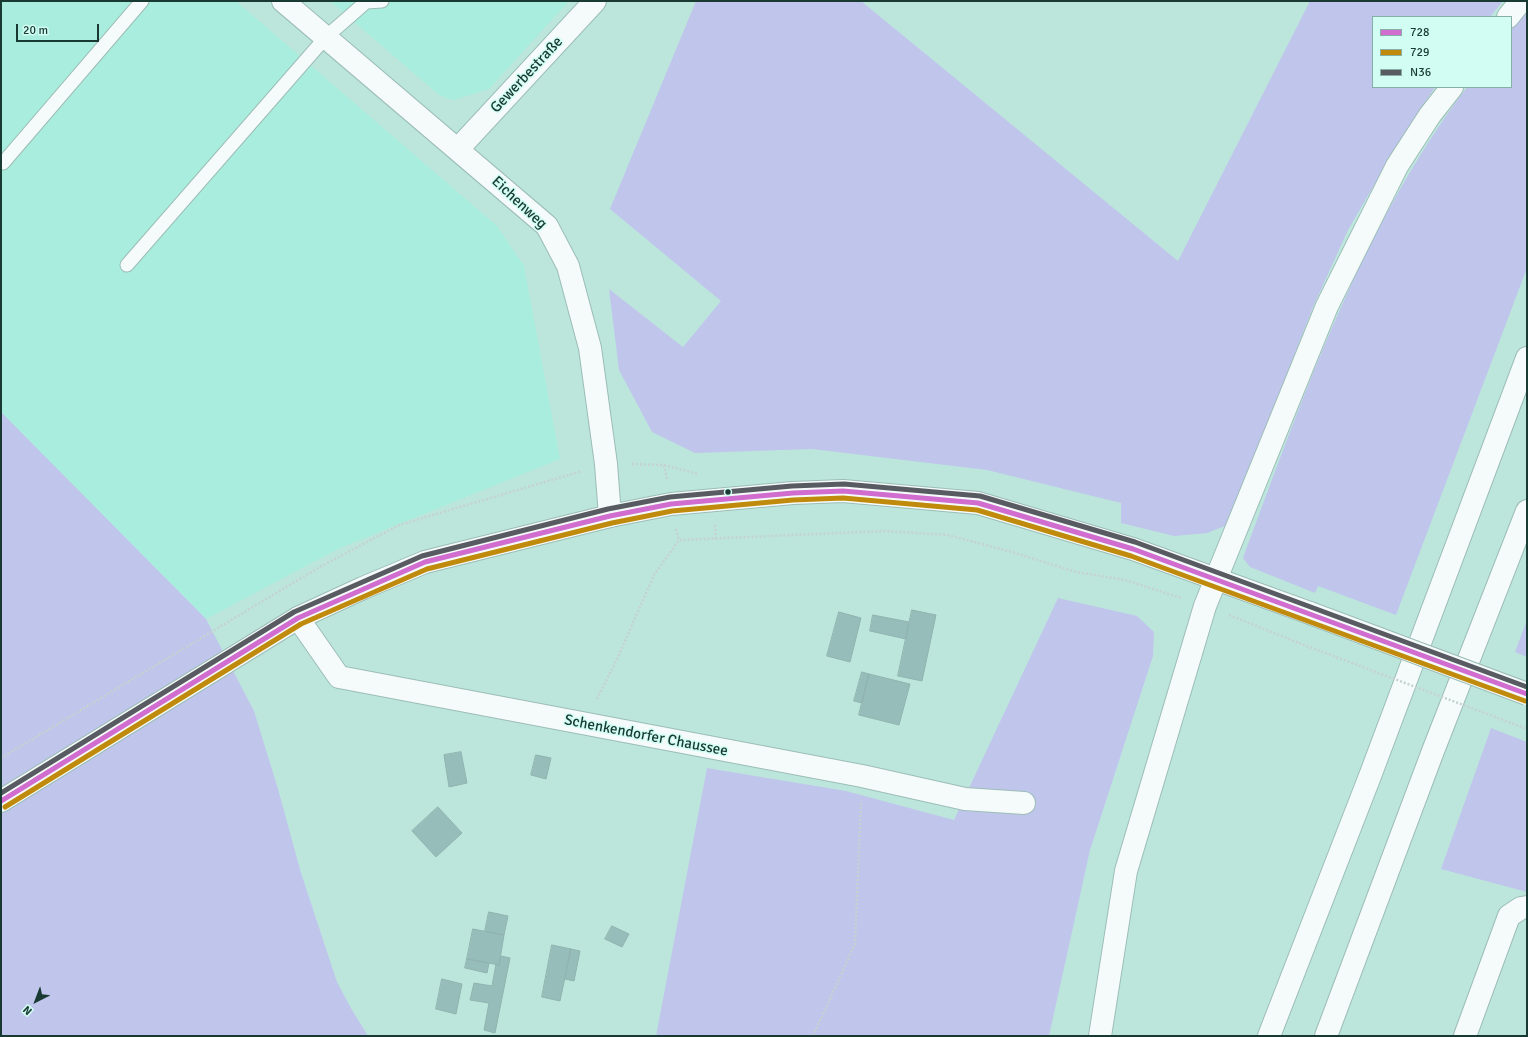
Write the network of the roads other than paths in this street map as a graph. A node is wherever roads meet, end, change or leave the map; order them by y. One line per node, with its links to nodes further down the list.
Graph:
1 (142, 1): 11 (lane)
2 (284, 1): 8 (main road, Eichenweg)
3 (366, 1): 4 (lane); 8 (lane)
4 (382, 1)
5 (595, 1): 10 (main road, Gewerbestraße)
6 (1521, 1): 7 (main road)
7 (1509, 16)
8 (326, 37): 10 (main road, Eichenweg); 12 (lane)
9 (1451, 88): 16 (main road)
10 (458, 149): 15 (main road, Eichenweg)
11 (3, 163)
12 (127, 265)
13 (1527, 358): 23 (main road)
14 (1527, 511): 24 (main road)
15 (610, 516): 16 (main road); 17 (main road)
16 (1216, 579): 18 (main road, bridge); 22 (main road)
17 (298, 618): 19 (main road); 20 (main road, Schenkendorfer Chaussee)
18 (1527, 694)
19 (1, 801)
20 (1024, 803)
21 (1527, 907): 25 (main road)
22 (1100, 1036)
23 (1269, 1036)
24 (1326, 1036)
25 (1465, 1036)

